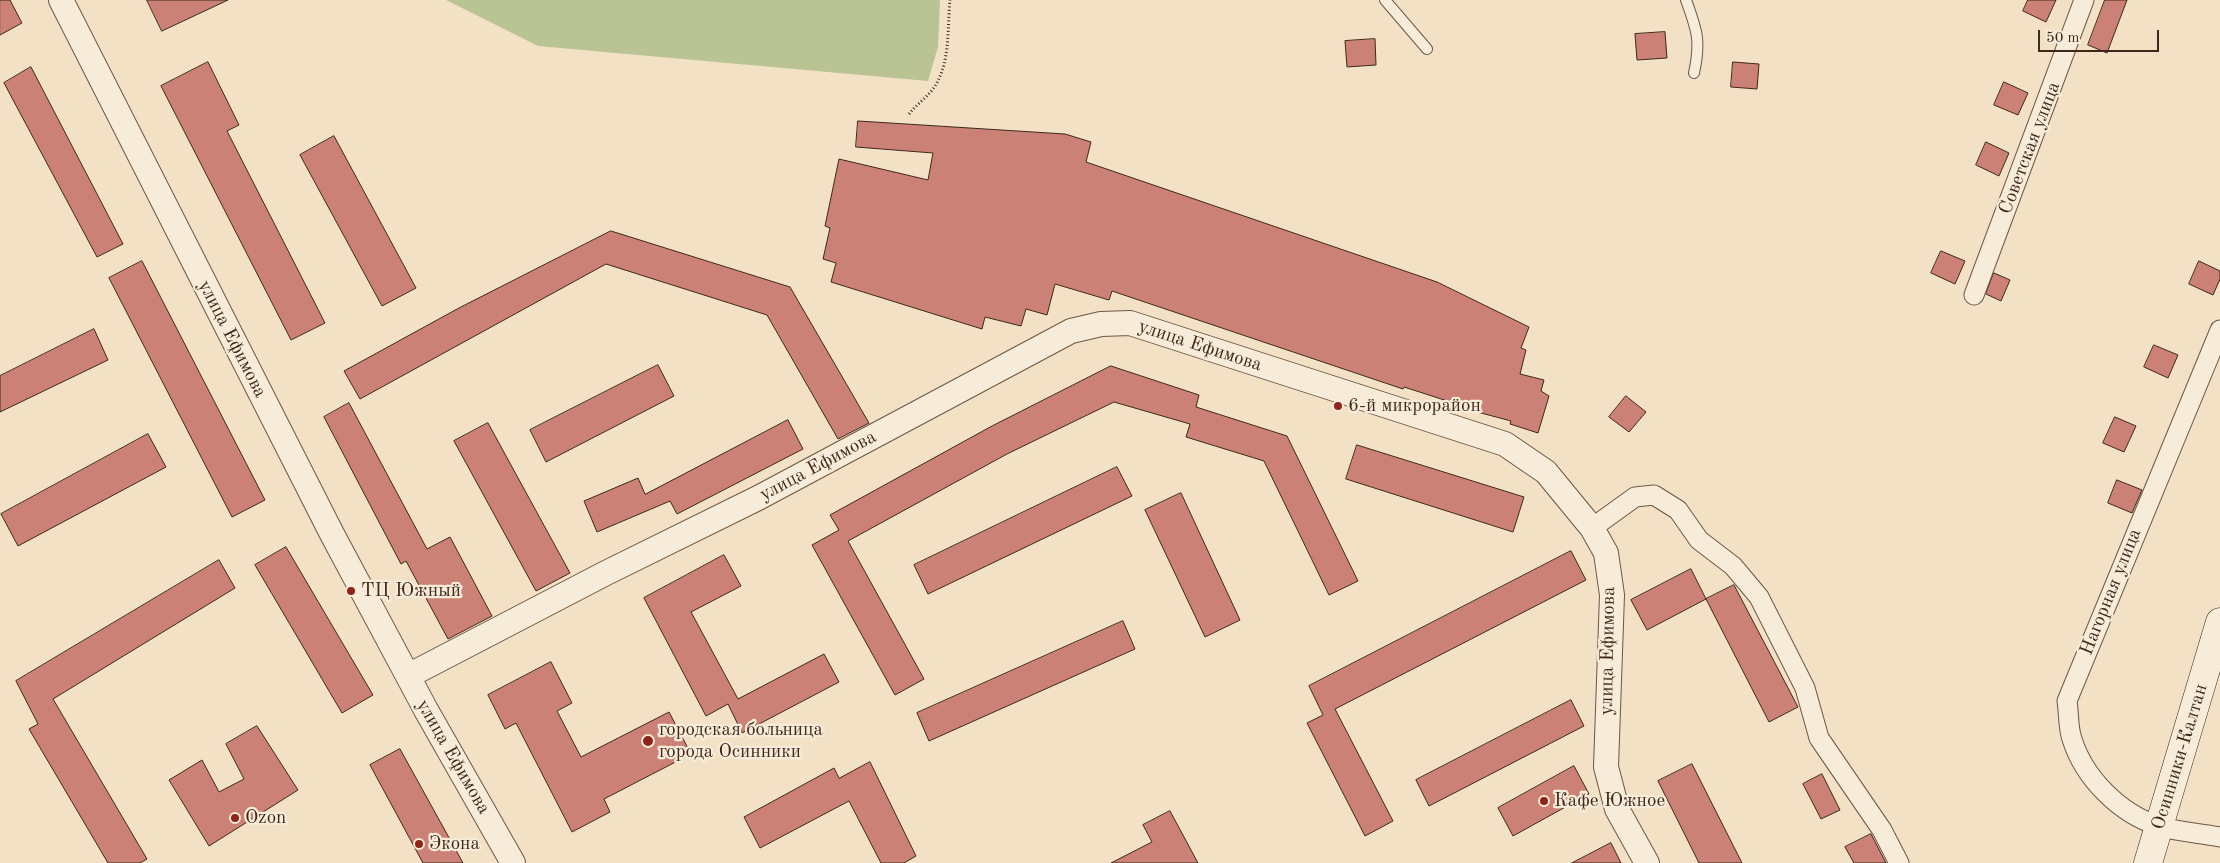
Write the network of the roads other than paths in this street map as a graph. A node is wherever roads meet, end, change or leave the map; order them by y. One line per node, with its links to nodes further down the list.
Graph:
1 (61, 0): 11 (street, улица Ефимова)
2 (1385, 0): 5 (lane)
3 (1686, 0): 6 (lane)
4 (2084, 0): 7 (street, Советская улица)
5 (1427, 49)
6 (1694, 73)
7 (1974, 295)
8 (2220, 330): 12 (street, Нагорная улица)
9 (1592, 528): 11 (street, улица Ефимова); 15 (street, улица Ефимова); 16 (street)
10 (2220, 622): 12 (main road, Осинники-Калтан)
11 (408, 676): 14 (street, улица Ефимова)
12 (2159, 826): 13 (street, Нагорная улица); 17 (main road, Осинники-Калтан)
13 (2220, 836)
14 (514, 863)
15 (1646, 863)
16 (1899, 863)
17 (2148, 863)

